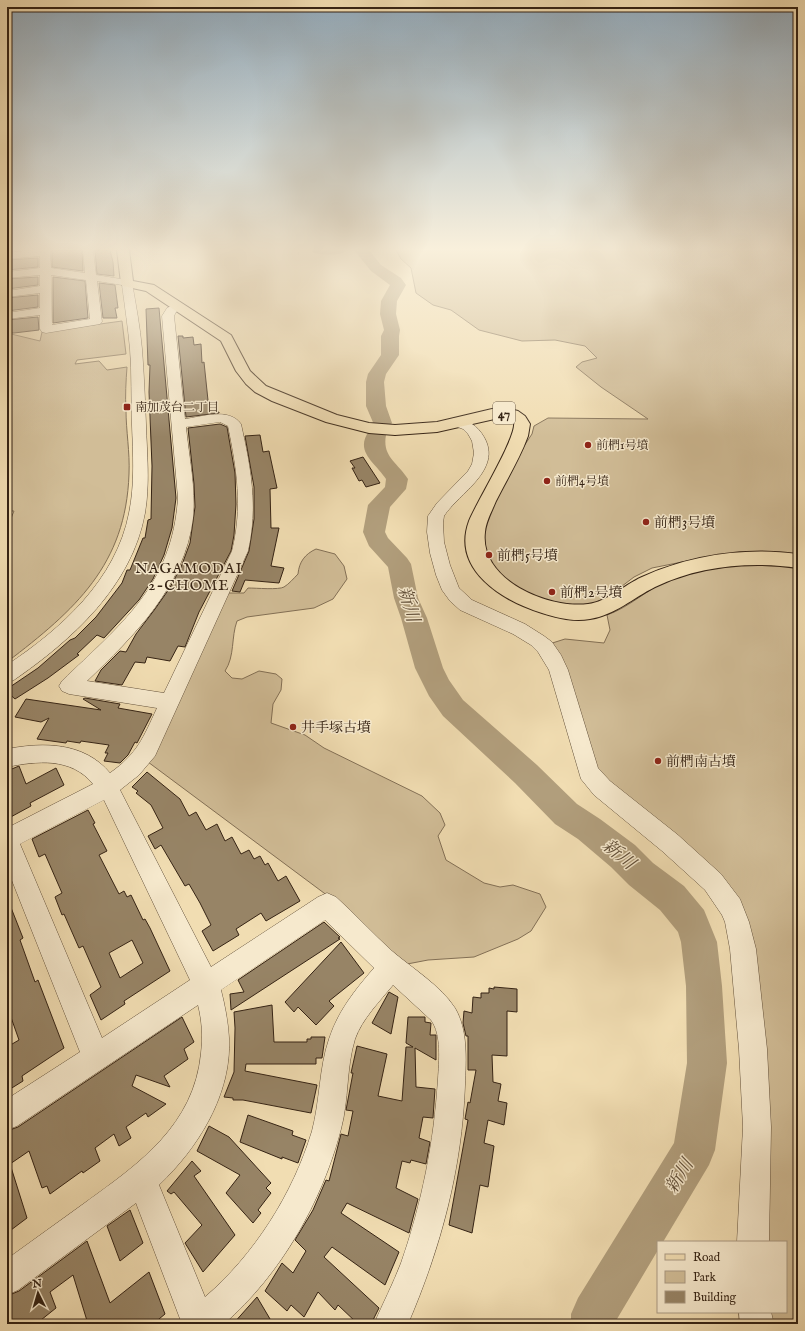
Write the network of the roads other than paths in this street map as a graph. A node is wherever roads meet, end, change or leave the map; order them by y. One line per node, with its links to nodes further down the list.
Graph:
1 (37, 312): 7 (street)
2 (46, 312): 3 (street)
3 (95, 312)
4 (131, 312): 11 (street)
5 (170, 312): 9 (street)
6 (187, 312): 8 (main road, 47)
7 (7, 316)
8 (457, 422): 10 (main road, 47); 20 (street)
9 (179, 424): 12 (street); 12 (street)
10 (798, 561)
11 (7, 674)
12 (170, 702): 14 (street)
13 (7, 758): 14 (street)
14 (108, 788): 16 (street); 17 (street)
15 (391, 967): 16 (street); 23 (street); 24 (street)
16 (206, 984): 17 (street); 19 (street)
17 (96, 1057): 18 (street)
18 (7, 1116)
19 (142, 1180): 21 (street); 23 (street)
20 (752, 1241)
21 (7, 1280)
22 (755, 1313): 25 (street)
23 (199, 1324)
24 (391, 1324)
25 (757, 1324)

